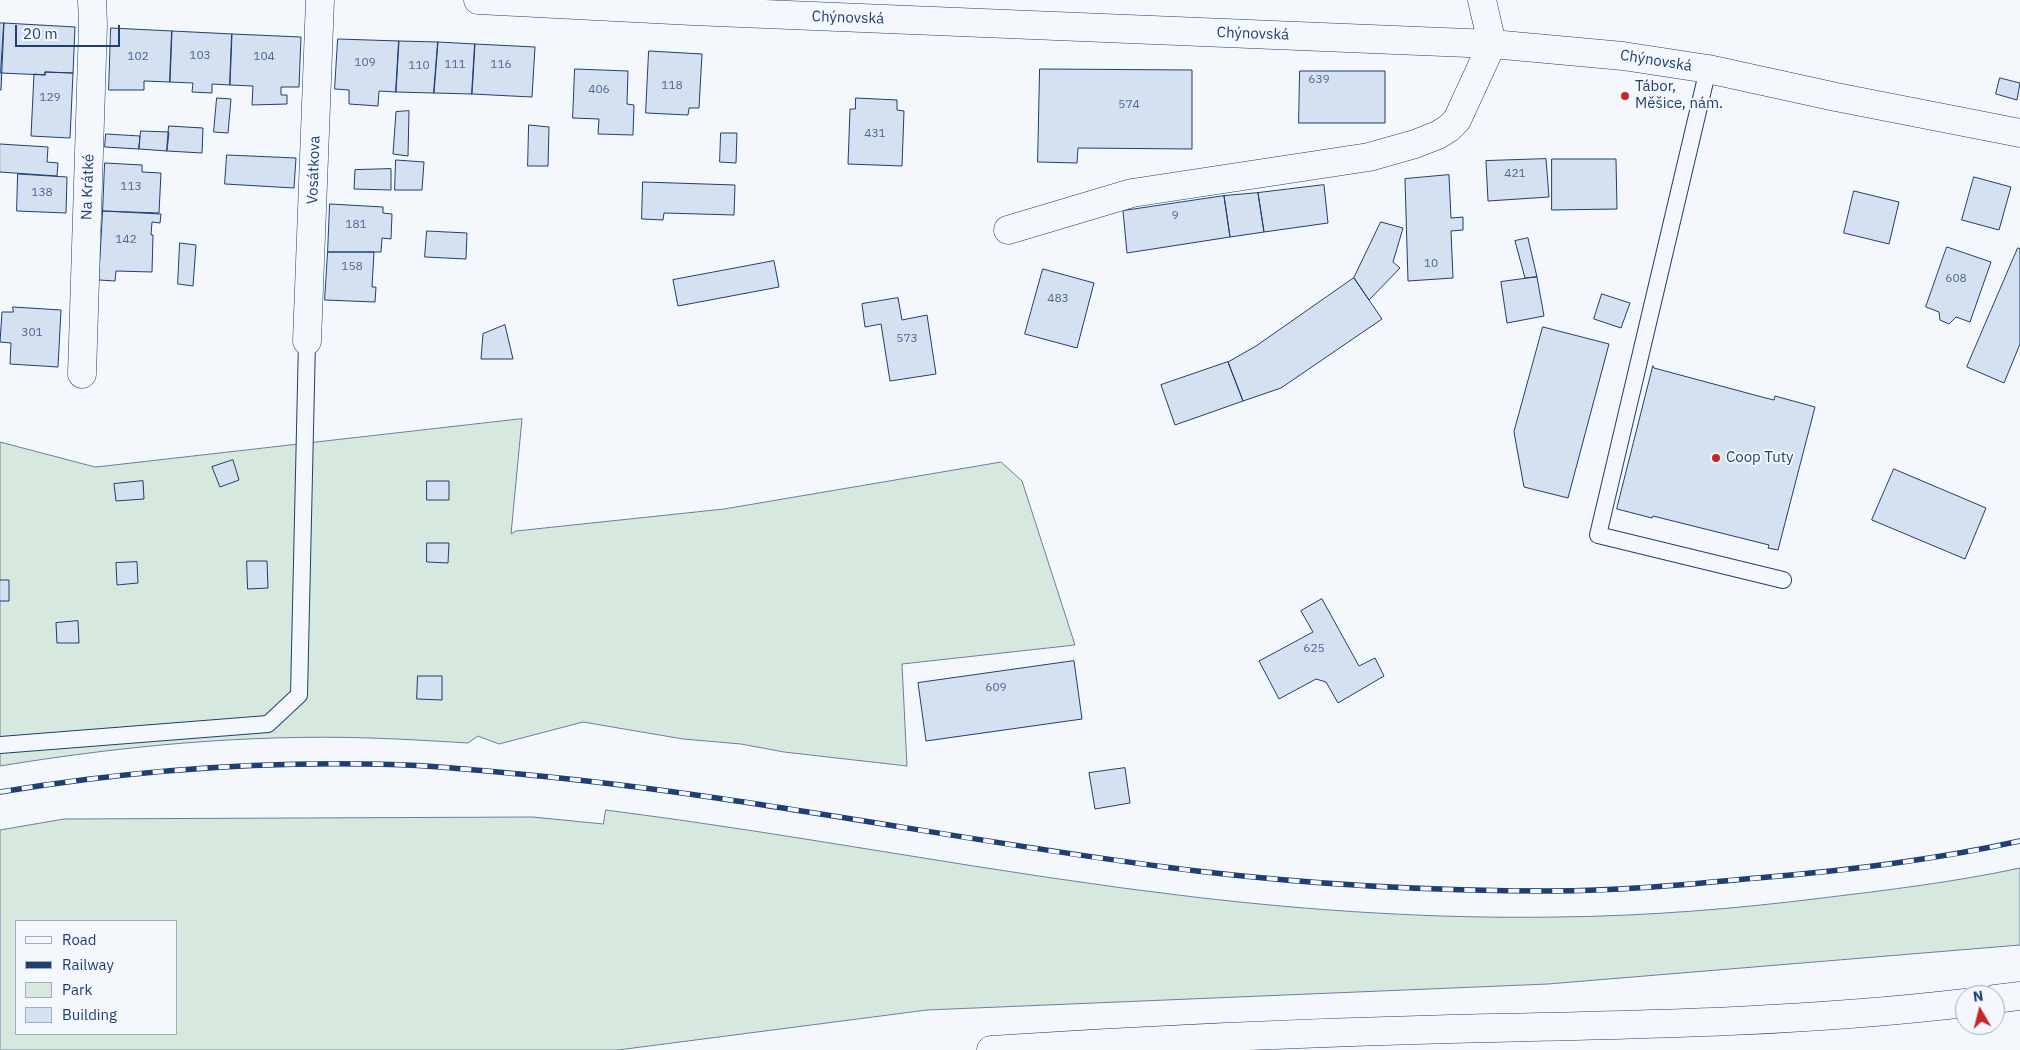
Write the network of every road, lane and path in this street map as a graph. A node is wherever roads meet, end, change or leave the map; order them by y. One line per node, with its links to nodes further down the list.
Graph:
1 (92, 0): 11 (street, Na Krátké)
2 (320, 0): 10 (street, Vosátkova)
3 (478, 0): 5 (street, Chýnovská)
4 (1482, 0): 6 (street)
5 (693, 6): 6 (street, Chýnovská)
6 (1492, 44): 7 (street, Chýnovská); 9 (street)
7 (1708, 69): 8 (street, Chýnovská); 12 (lane)
8 (2020, 133)
9 (1008, 230)
10 (307, 341): 13 (lane)
11 (82, 374)
12 (1783, 580)
13 (0, 744)
14 (2020, 996): 15 (street)
15 (2005, 998)
16 (1955, 1004): 17 (street)
17 (990, 1050)

